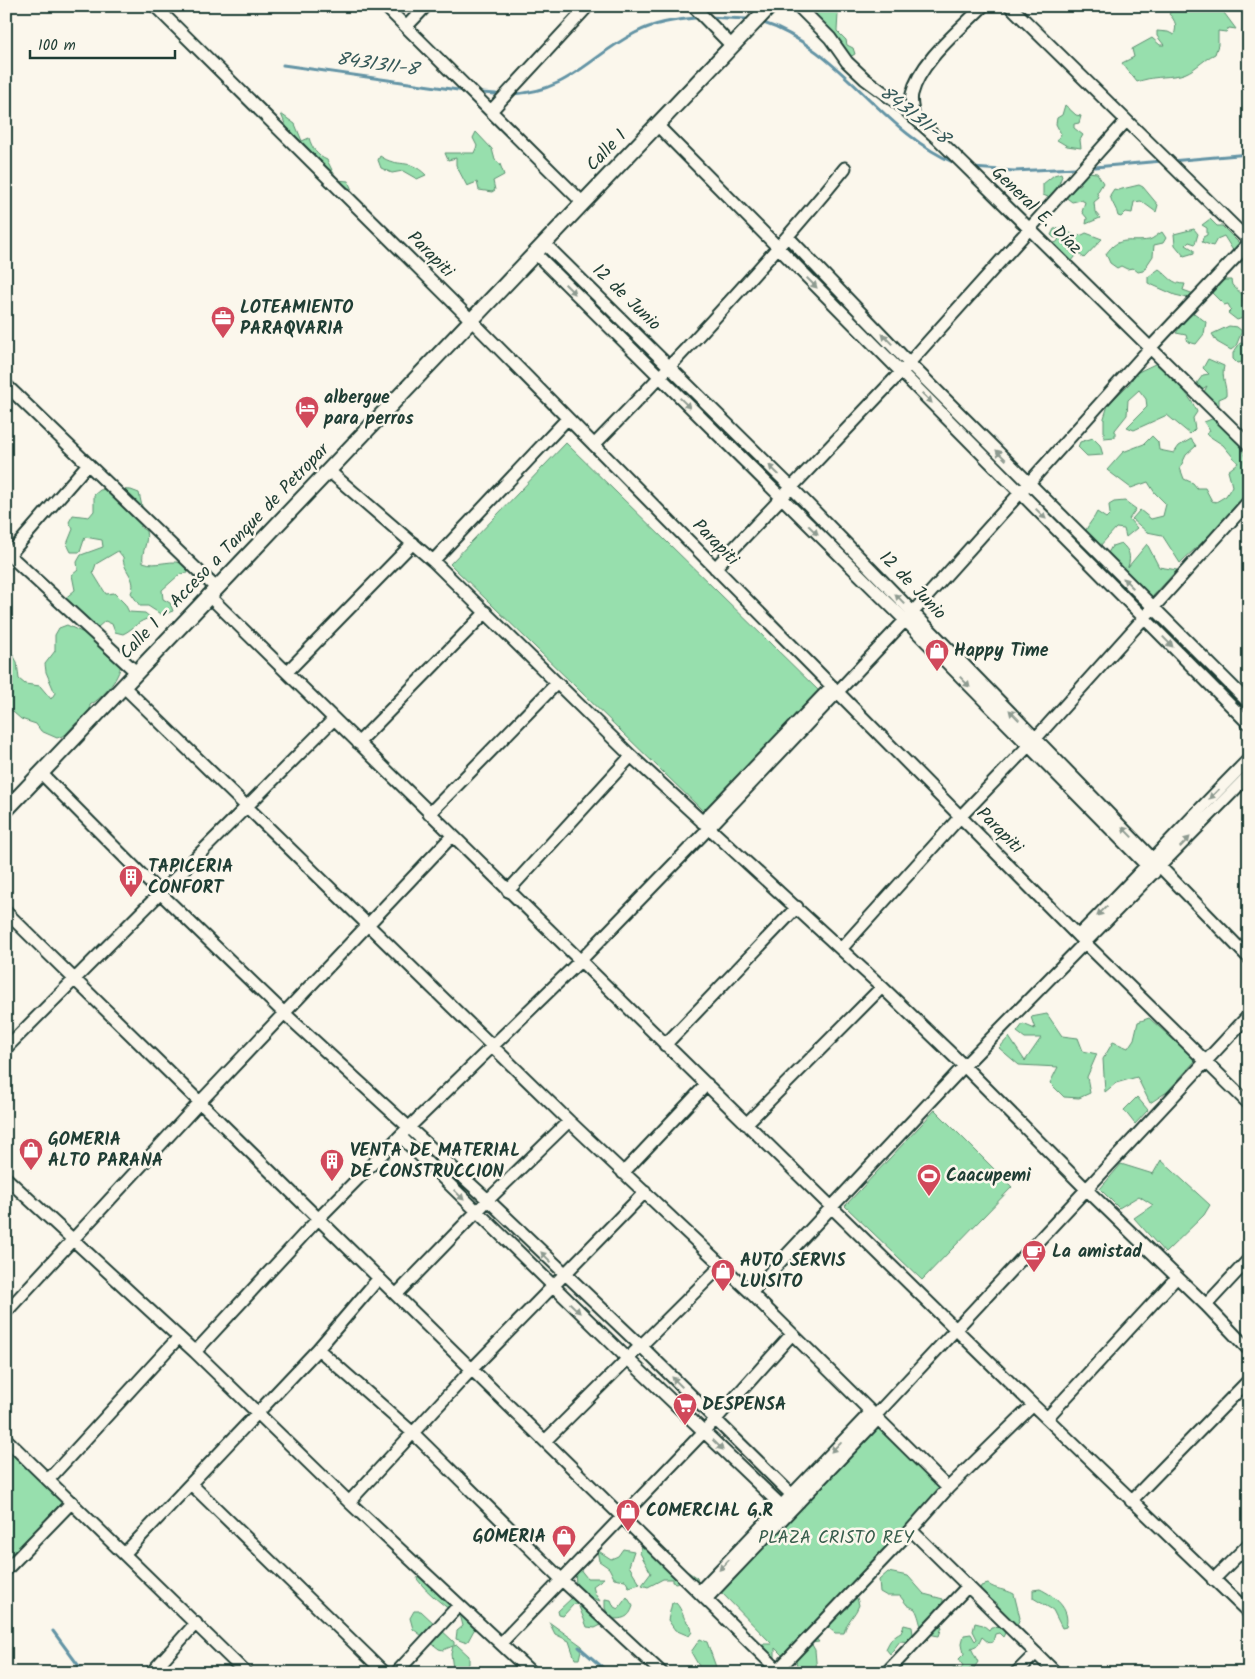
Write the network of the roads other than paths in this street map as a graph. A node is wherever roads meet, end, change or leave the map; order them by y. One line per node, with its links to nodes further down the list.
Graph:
1 (155, 6): 24 (street, Parapiti)
2 (385, 6): 10 (street)
3 (426, 6): 10 (street)
4 (588, 6): 12 (street)
5 (693, 6): 11 (street)
6 (770, 6): 11 (street, Calle 1)
7 (798, 6): 13 (street, General E. Díaz)
8 (983, 6): 13 (street)
9 (1010, 6): 14 (street)
10 (406, 27): 12 (street)
11 (732, 46): 15 (street, Calle 1)
12 (491, 111): 17 (street)
13 (914, 118): 18 (street, General E. Díaz)
14 (1126, 121): 18 (street); 20 (street)
15 (657, 125): 17 (street, Calle 1); 22 (street)
16 (845, 168): 19 (street)
17 (583, 203): 21 (street, Calle 1)
18 (1029, 229): 25 (street, General E. Díaz); 26 (street)
19 (788, 237): 22 (street); 26 (street, one-way to 19)
20 (1249, 242): 25 (street)
21 (545, 244): 23 (street, Calle 1); 27 (street, 12 de Junio)
22 (778, 249): 27 (street); 28 (street, one-way to 28)
23 (536, 254): 24 (street, Calle 1); 29 (street, 12 de Junio, one-way to 29)
24 (471, 320): 31 (street, Parapiti); 35 (street, Calle 1 - Acceso a Tanque de Petropar)
25 (1151, 347): 33 (street, General E. Díaz); 36 (street)
26 (910, 363): 28 (street); 36 (street, one-way to 26)
27 (670, 366): 29 (street); 37 (street, 12 de Junio, one-way to 27)
28 (901, 372): 37 (street); 38 (street, one-way to 38)
29 (660, 378): 32 (street); 39 (street, 12 de Junio, one-way to 39)
30 (6, 385): 34 (street)
31 (567, 420): 32 (street, Parapiti); 43 (street)
32 (594, 445): 44 (street, Parapiti)
33 (1249, 445)
34 (88, 464): 42 (street); 45 (street)
35 (329, 471): 41 (street); 45 (street, Calle 1 - Acceso a Tanque de Petropar)
36 (1030, 484): 38 (street); 46 (street, one-way to 36)
37 (792, 488): 39 (street); 48 (street, 12 de Junio, one-way to 37)
38 (1021, 494): 48 (street); 49 (street, one-way to 49)
39 (781, 498): 44 (street); 48 (street, 12 de Junio, one-way to 48)
40 (1249, 501): 46 (street)
41 (413, 542): 43 (street); 51 (street)
42 (7, 554): 50 (street)
43 (433, 561): 47 (street)
44 (715, 568): 54 (street, Parapiti)
45 (212, 591): 50 (street, Calle 1 - Acceso a Tanque de Petropar); 51 (street)
46 (1153, 608): 49 (street); 55 (street)
47 (486, 612): 52 (street); 59 (street)
48 (909, 616): 54 (street); 58 (street, 12 de Junio)
49 (1145, 618): 57 (street, one-way to 57); 58 (street)
50 (136, 672): 53 (street, Calle 1 - Acceso a Tanque de Petropar)
51 (287, 672): 56 (street)
52 (557, 683): 60 (street); 66 (street)
53 (123, 686): 62 (street, Calle 1 - Acceso a Tanque de Petropar); 64 (street)
54 (835, 688): 67 (street, Parapiti); 68 (street)
55 (1249, 704)
56 (333, 720): 59 (street); 64 (street)
57 (1249, 724)
58 (1032, 742): 67 (street); 70 (street, 12 de Junio)
59 (358, 743): 66 (street)
60 (631, 756): 68 (street); 71 (street)
61 (1249, 759): 70 (street, one-way to 70)
62 (41, 773): 65 (street, Calle 1 - Acceso a Tanque de Petropar); 72 (street)
63 (1249, 775): 70 (street, one-way to 63)
64 (247, 805): 72 (street); 75 (street)
65 (6, 810)
66 (429, 814): 69 (street)
67 (960, 817): 76 (street, Parapiti); 77 (street)
68 (705, 826): 73 (street); 79 (street)
69 (452, 836): 71 (street); 75 (street)
70 (1154, 866): 76 (street); 78 (street, 12 de Junio)
71 (508, 891): 79 (street)
72 (160, 893): 80 (street); 82 (street)
73 (797, 907): 77 (street); 85 (street)
74 (6, 912): 80 (street)
75 (369, 924): 82 (street); 84 (street)
76 (1082, 940): 87 (street, Parapiti); 88 (street)
77 (841, 949): 81 (street)
78 (1249, 958)
79 (580, 961): 84 (street); 85 (street)
80 (75, 979): 86 (street); 90 (street)
81 (882, 987): 88 (street); 93 (street)
82 (284, 1012): 90 (street); 94 (street)
83 (1249, 1015): 87 (street)
84 (492, 1045): 92 (street); 94 (street)
85 (665, 1045): 89 (street)
86 (6, 1048)
87 (1205, 1062): 91 (street, Parapiti); 98 (street)
88 (964, 1066): 98 (street); 101 (street)
89 (707, 1084): 93 (street); 96 (street)
90 (200, 1102): 103 (street); 104 (street)
91 (1249, 1104)
92 (569, 1121): 96 (street); 100 (street)
93 (746, 1124): 101 (street)
94 (410, 1126): 95 (street); 100 (street)
95 (400, 1136): 102 (street, one-way to 102); 103 (street)
96 (623, 1173): 99 (street)
97 (6, 1178): 104 (street)
98 (1086, 1189): 108 (street); 115 (street)
99 (645, 1192): 106 (street); 107 (street)
100 (488, 1200): 102 (street); 107 (street, one-way to 100)
101 (832, 1208): 111 (street); 115 (street)
102 (476, 1212): 110 (street); 112 (street)
103 (318, 1218): 109 (street); 121 (street)
104 (73, 1238): 114 (street); 117 (street)
105 (1249, 1259): 113 (street)
106 (721, 1266): 111 (street); 118 (street)
107 (563, 1274): 110 (street); 118 (street)
108 (1177, 1277): 113 (street); 128 (street)
109 (379, 1278): 112 (street); 119 (street)
110 (552, 1286): 122 (street, one-way to 122); 123 (street)
111 (751, 1294): 116 (street)
112 (396, 1295): 123 (street)
113 (1206, 1305): 120 (street)
114 (6, 1312)
115 (955, 1329): 125 (street); 127 (street)
116 (792, 1334): 127 (street); 129 (street)
117 (178, 1337): 121 (street); 134 (street)
118 (642, 1347): 122 (street); 129 (street, one-way to 118)
119 (318, 1349): 126 (street); 131 (street)
120 (1249, 1350)
121 (195, 1352): 126 (street)
122 (629, 1360): 130 (street); 133 (street)
123 (472, 1369): 131 (street); 133 (street)
124 (1249, 1380): 138 (street)
125 (1033, 1405): 128 (street); 136 (street)
126 (259, 1413): 135 (street); 140 (street)
127 (874, 1416): 136 (street); 137 (street)
128 (1047, 1418): 138 (street)
129 (715, 1420): 130 (street); 137 (street)
130 (704, 1432): 141 (street, one-way to 141); 142 (street)
131 (413, 1433): 140 (street); 147 (street)
132 (6, 1439): 134 (street)
133 (545, 1441): 142 (street)
134 (49, 1479): 139 (street)
135 (191, 1484): 145 (street); 159 (street)
136 (948, 1488): 143 (street)
137 (795, 1498): 141 (street)
138 (1131, 1501): 148 (street)
139 (72, 1502): 145 (street); 146 (street)
140 (349, 1502): 151 (street)
141 (785, 1509): 150 (street)
142 (622, 1516): 147 (street); 150 (street)
143 (911, 1530): 149 (street); 156 (street)
144 (1249, 1544): 148 (street)
145 (125, 1553): 153 (street)
146 (6, 1570)
147 (562, 1580): 154 (street); 162 (street)
148 (1213, 1580): 152 (street)
149 (968, 1586): 155 (street); 163 (street)
150 (702, 1595): 156 (street)
151 (458, 1604): 154 (street); 160 (street)
152 (1249, 1613)
153 (196, 1624): 157 (street); 158 (street)
154 (501, 1643): 161 (street)
155 (1036, 1653): 164 (street); 165 (street)
156 (778, 1672)
157 (151, 1673)
158 (246, 1673)
159 (385, 1673)
160 (396, 1673)
161 (532, 1673)
162 (662, 1673)
163 (886, 1673)
164 (1016, 1673)
165 (1056, 1673)

